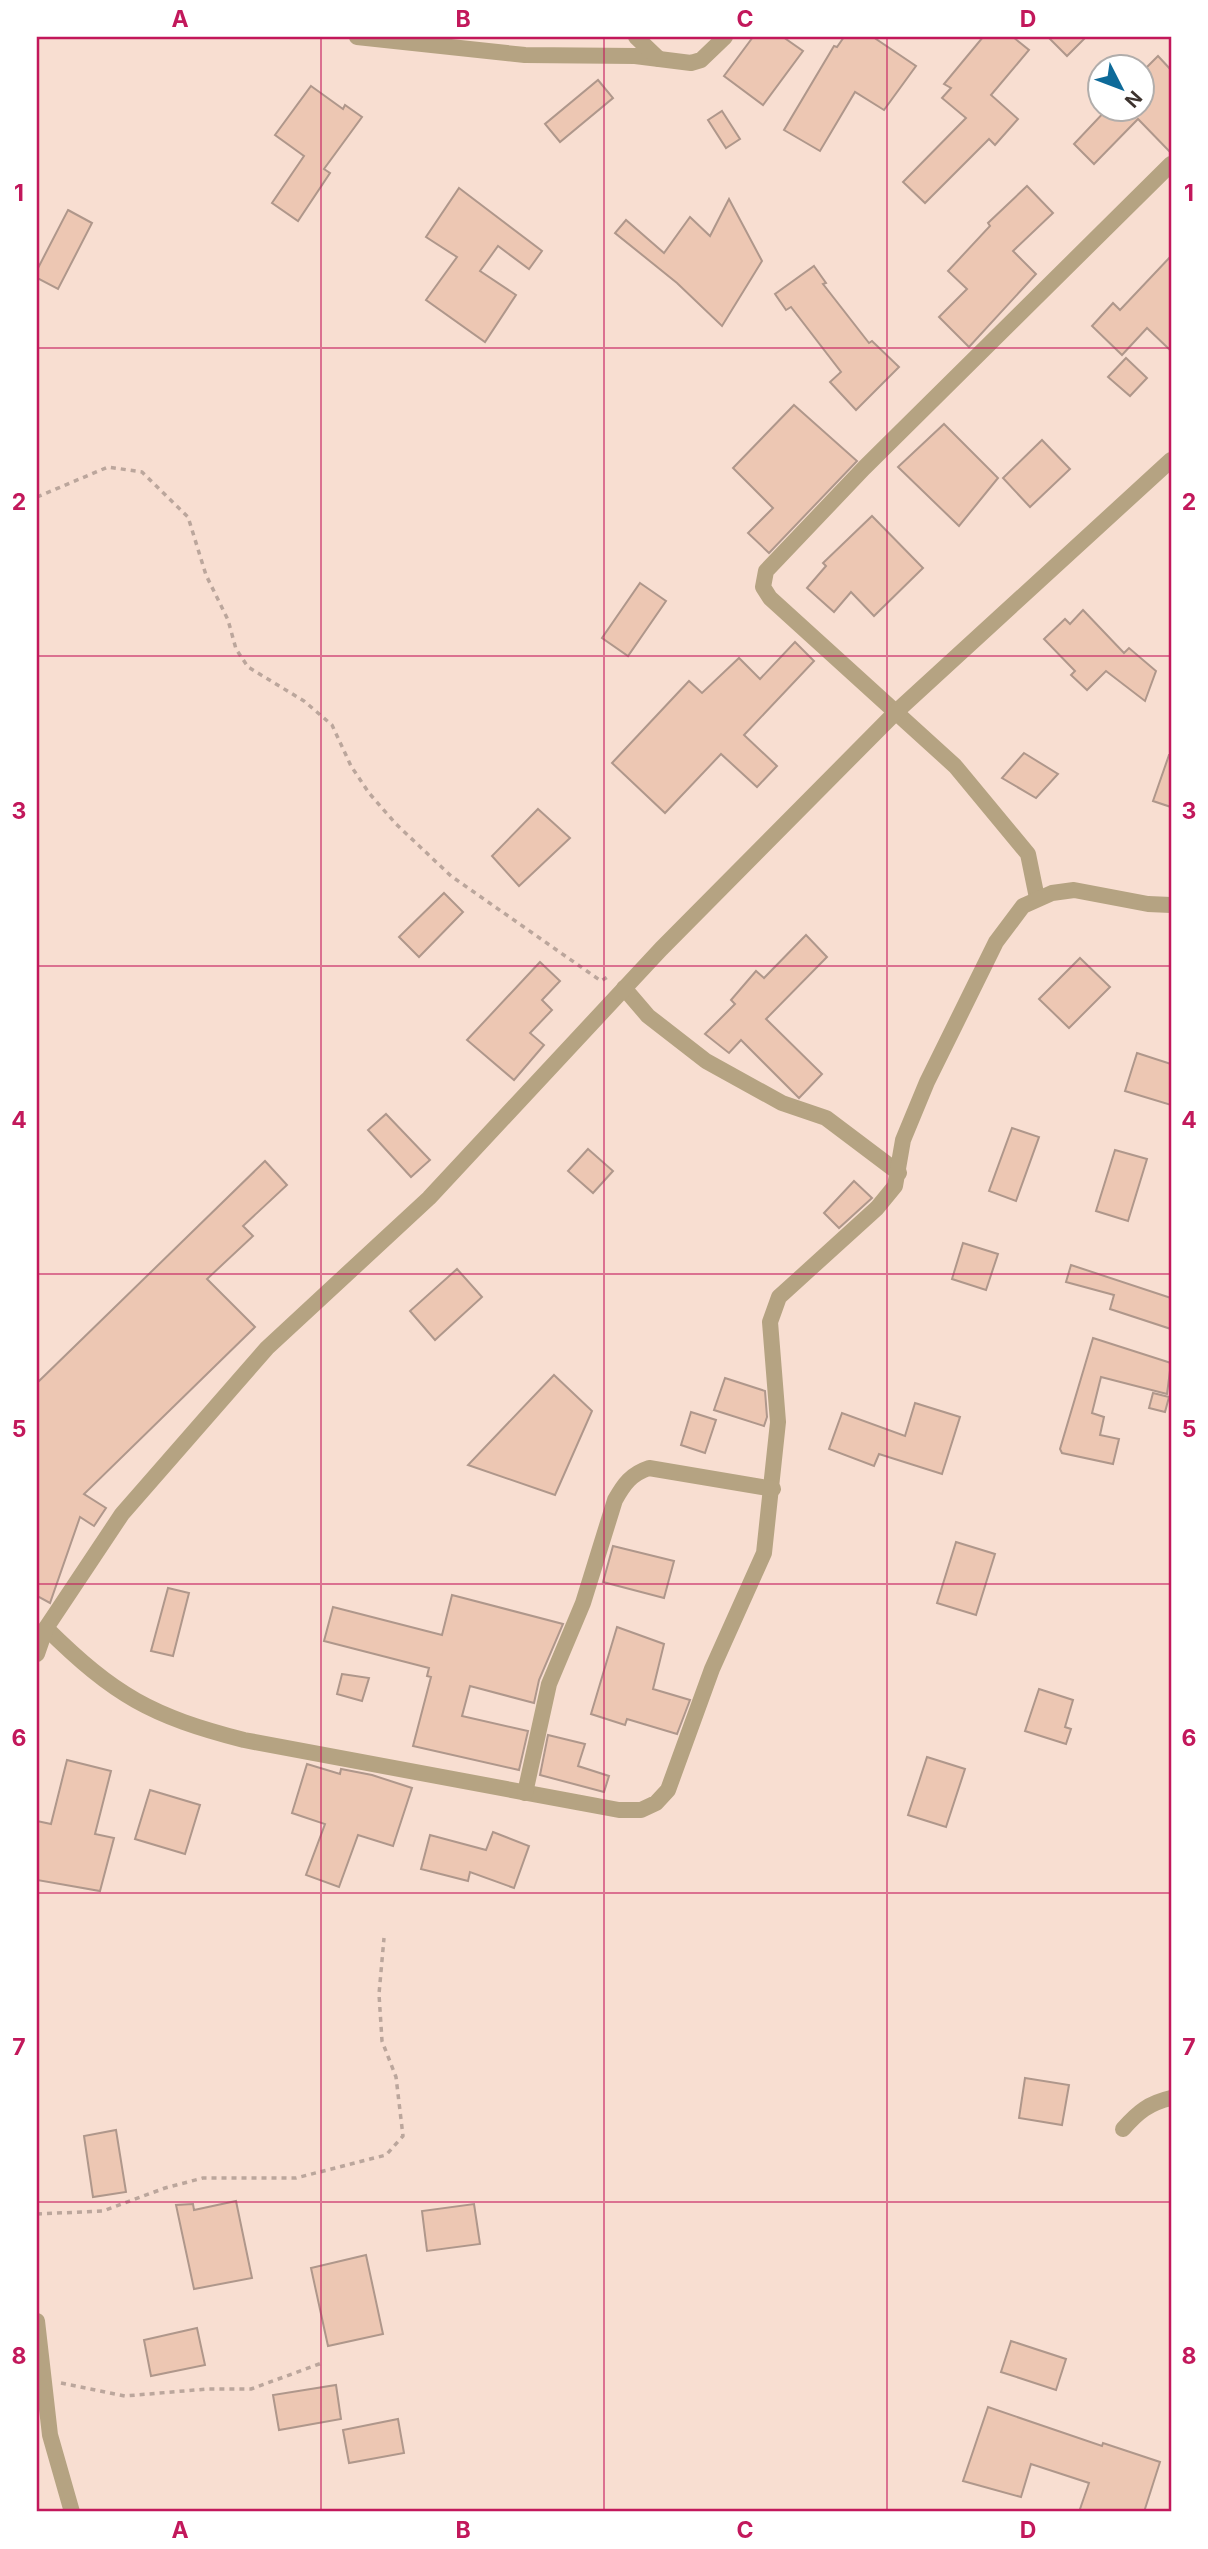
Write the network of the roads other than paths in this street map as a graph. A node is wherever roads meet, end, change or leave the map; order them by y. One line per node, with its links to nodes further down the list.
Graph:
1 (357, 37): 5 (street)
2 (504, 37): 6 (street)
3 (636, 37): 7 (street)
4 (725, 37): 7 (street)
5 (379, 38): 6 (street)
6 (498, 53): 7 (street)
7 (659, 60)
8 (1171, 164): 10 (street)
9 (1171, 460): 10 (street)
10 (897, 711): 11 (street); 13 (street)
11 (1037, 898): 12 (street); 14 (street)
12 (1171, 905)
13 (624, 988): 14 (street); 16 (street)
14 (899, 1173): 15 (street)
15 (773, 1489): 18 (street); 18 (street)
16 (46, 1628): 17 (street); 18 (street)
17 (37, 1654)
18 (525, 1793)
19 (1171, 2098): 20 (street)
20 (1123, 2129)
21 (37, 2321): 22 (street)
22 (72, 2512)

